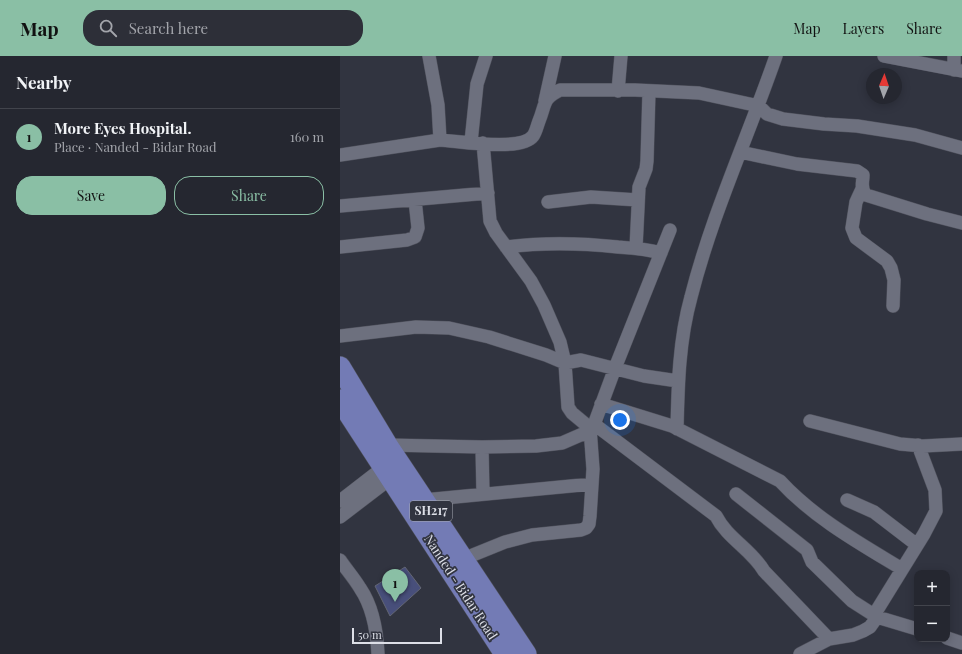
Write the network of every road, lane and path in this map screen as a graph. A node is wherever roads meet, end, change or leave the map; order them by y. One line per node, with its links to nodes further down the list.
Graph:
1 (429, 56): 13 (street)
2 (486, 56): 14 (street)
3 (555, 56): 11 (street)
4 (621, 56): 9 (street)
5 (776, 56): 12 (street)
6 (885, 56): 8 (street)
7 (954, 56): 8 (street)
8 (958, 71)
9 (618, 91): 10 (street); 11 (street)
10 (649, 91): 12 (street); 21 (street)
11 (545, 101): 14 (street)
12 (759, 106): 15 (street); 16 (street)
13 (440, 140): 14 (street); 17 (street)
14 (477, 143): 19 (street)
15 (962, 148)
16 (740, 152): 18 (street); 35 (street)
17 (340, 155)
18 (862, 189): 24 (street); 30 (street)
19 (488, 193): 20 (street); 27 (street)
20 (414, 200): 23 (street); 26 (street)
21 (638, 200): 22 (street); 28 (street)
22 (548, 202)
23 (340, 206)
24 (962, 223)
25 (670, 230): 29 (street)
26 (340, 247)
27 (506, 247): 28 (street); 32 (street)
28 (636, 248): 29 (street)
29 (661, 253): 34 (street)
30 (893, 306)
31 (340, 336): 32 (street)
32 (565, 363): 34 (street); 39 (street)
33 (340, 367): 42 (main road, Nanded - Bidar Road / SH217)
34 (615, 368): 35 (street); 37 (street)
35 (678, 381): 40 (street)
36 (340, 400): 45 (main road, Nanded - Bidar Road / SH217)
37 (601, 404): 39 (street); 40 (street)
38 (810, 420): 43 (street)
39 (592, 426): 44 (street); 46 (street); 59 (street)
40 (677, 430): 56 (street)
41 (962, 444): 43 (street)
42 (387, 445): 44 (street); 49 (main road, Nanded - Bidar Road / SH217)
43 (918, 445): 53 (street)
44 (482, 447): 47 (street)
45 (388, 473): 51 (street); 52 (street); 63 (main road, Nanded - Bidar Road / SH217)
46 (592, 484): 47 (street); 54 (street)
47 (483, 494): 49 (street)
48 (736, 494): 57 (street)
49 (424, 500): 54 (main road, Nanded - Bidar Road / SH217)
50 (847, 500): 53 (street)
51 (340, 501)
52 (340, 517)
53 (917, 544): 56 (street)
54 (463, 559): 64 (main road, Nanded - Bidar Road / SH217)
55 (340, 560): 62 (street)
56 (902, 569): 57 (street)
57 (876, 616): 58 (street); 59 (street)
58 (914, 628)
59 (829, 639): 65 (street)
60 (950, 639): 61 (street)
61 (962, 642)
62 (378, 654)
63 (505, 654)
64 (526, 654)
65 (800, 654)

